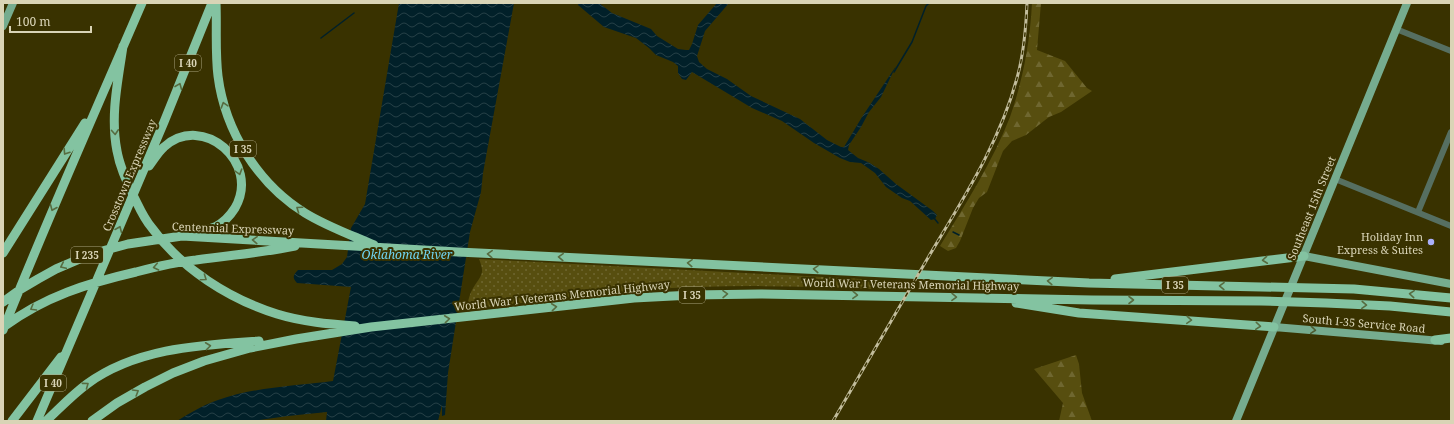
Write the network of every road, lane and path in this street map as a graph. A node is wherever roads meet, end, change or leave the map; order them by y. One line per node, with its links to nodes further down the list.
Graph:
1 (13, 3): 6 (main road)
2 (142, 3): 8 (highway, I 35)
3 (212, 3): 12 (highway, Crosstown Expressway / I 40, one-way to 3)
4 (216, 3): 18 (highway, I 35, one-way to 4)
5 (1407, 3): 7 (main road, Southeast 15th Street)
6 (3, 26)
7 (1396, 29): 9 (street); 13 (main road, Southeast 15th Street)
8 (123, 46): 10 (highway); 27 (highway, I 35, one-way to 27)
9 (1451, 51)
10 (102, 96): 19 (highway, one-way to 19); 29 (highway, one-way to 29)
11 (1451, 132): 14 (street)
12 (141, 177): 16 (highway, one-way to 16); 34 (highway, Crosstown Expressway / I 40, one-way to 12)
13 (1335, 179): 14 (street); 20 (main road, Southeast 15th Street)
14 (1418, 212): 15 (street)
15 (1451, 226)
16 (182, 236): 17 (highway, Centennial Expressway / I 235, one-way to 16); 25 (highway, Centennial Expressway / I 235, one-way to 25)
17 (308, 243): 18 (highway, Centennial Expressway / I 235); 29 (highway, one-way to 29)
18 (381, 248): 21 (highway, World War I Veterans Memorial Highway / I 35, one-way to 18)
19 (3, 253)
20 (1304, 256): 21 (highway, one-way to 21); 22 (main road); 28 (main road, Southeast 15th Street)
21 (1089, 283): 24 (highway, World War I Veterans Memorial Highway / I 35, one-way to 21)
22 (1451, 284)
23 (977, 298): 26 (highway, World War I Veterans Memorial Highway / I 35, one-way to 26); 27 (highway, World War I Veterans Memorial Highway / I 35, one-way to 23); 28 (highway, one-way to 28)
24 (1451, 298)
25 (3, 302)
26 (1451, 312)
27 (371, 327): 31 (highway)
28 (1274, 327): 32 (main road, South I-35 Service Road, one-way to 32); 39 (main road, Southeast 15th Street)
29 (3, 329)
30 (1451, 338): 32 (highway)
31 (296, 339): 37 (highway, one-way to 31); 38 (highway, one-way to 31)
32 (1435, 340): 33 (main road, South I-35 Service Road)
33 (1451, 342)
34 (69, 345): 35 (highway); 36 (highway, Crosstown Expressway / I 40)
35 (12, 421)
36 (37, 421)
37 (46, 421)
38 (92, 421)
39 (1236, 421)

